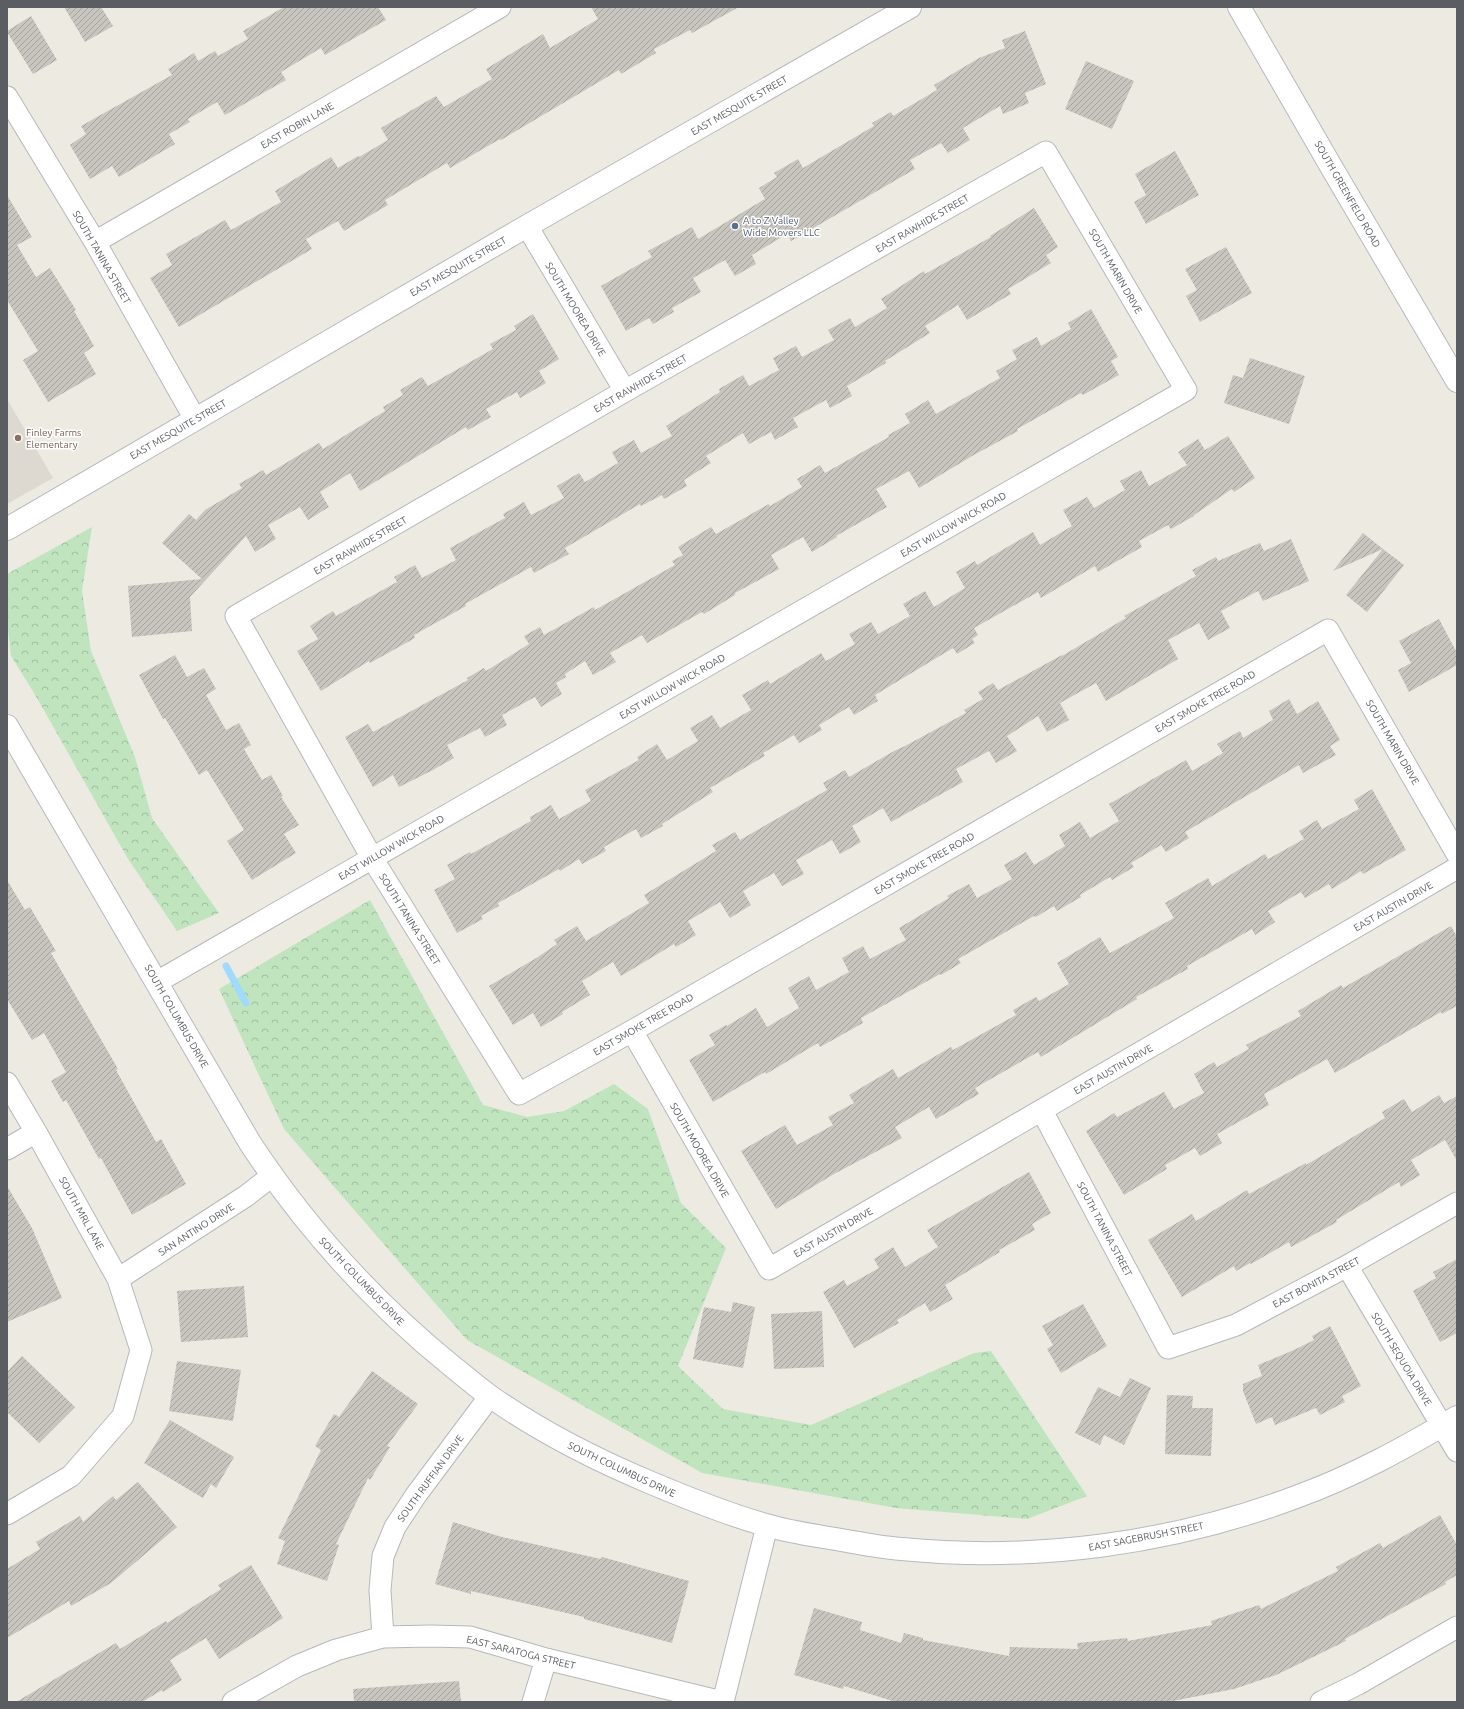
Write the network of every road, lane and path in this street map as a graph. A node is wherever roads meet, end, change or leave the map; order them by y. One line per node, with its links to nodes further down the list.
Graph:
1 (500, 7): 7 (street, EAST ROBIN LANE)
2 (910, 7): 6 (street, EAST MESQUITE STREET)
3 (1239, 7): 8 (street, SOUTH GREENFIELD ROAD)
4 (7, 97): 7 (street, SOUTH TANINA STREET)
5 (1046, 152): 9 (street, SOUTH MARIN DRIVE); 10 (street, EAST RAWHIDE STREET)
6 (527, 226): 10 (street, SOUTH MOOREA DRIVE); 11 (street, EAST MESQUITE STREET)
7 (95, 242): 11 (street, SOUTH TANINA STREET)
8 (1457, 381)
9 (1186, 390): 17 (street, EAST WILLOW WICK ROAD)
10 (625, 391): 13 (street, EAST RAWHIDE STREET)
11 (195, 419): 12 (street, EAST MESQUITE STREET)
12 (7, 529)
13 (236, 616): 17 (street, SOUTH TANINA STREET)
14 (1328, 630): 16 (street, SOUTH MARIN DRIVE); 20 (street, EAST SMOKE TREE ROAD)
15 (7, 726): 19 (street, SOUTH COLUMBUS DRIVE)
16 (1457, 854)
17 (372, 858): 19 (street, EAST WILLOW WICK ROAD); 22 (street, SOUTH TANINA STREET)
18 (1457, 868): 23 (street, EAST AUSTIN DRIVE)
19 (158, 982): 26 (street, SOUTH COLUMBUS DRIVE)
20 (632, 1031): 22 (street, EAST SMOKE TREE ROAD); 29 (street, SOUTH MOOREA DRIVE)
21 (7, 1083): 24 (street, SOUTH MRL LANE)
22 (519, 1094)
23 (1042, 1111): 29 (street, EAST AUSTIN DRIVE); 31 (street, SOUTH TANINA STREET)
24 (36, 1132): 25 (street); 30 (street, SOUTH MRL LANE)
25 (7, 1149)
26 (272, 1176): 30 (street, SAN ANTINO DRIVE); 32 (street, SOUTH COLUMBUS DRIVE)
27 (1457, 1203): 28 (street, EAST BONITA STREET)
28 (1347, 1266): 31 (street, EAST BONITA STREET); 33 (street, SOUTH SEQUOIA DRIVE)
29 (769, 1269)
30 (118, 1279): 35 (street, SOUTH MRL LANE)
31 (1168, 1348)
32 (490, 1396): 36 (street, SOUTH COLUMBUS DRIVE); 38 (street, SOUTH RUFFIAN DRIVE)
33 (1450, 1422): 34 (street, SOUTH SEQUOIA DRIVE); 36 (street, EAST SAGEBRUSH STREET)
34 (1457, 1451)
35 (7, 1514)
36 (766, 1526): 42 (street)
37 (1457, 1627): 43 (street)
38 (383, 1637): 39 (street, EAST SARATOGA STREET); 40 (street, EAST SARATOGA STREET)
39 (546, 1659): 41 (street); 42 (street, EAST SARATOGA STREET)
40 (233, 1702)
41 (533, 1702)
42 (722, 1702)
43 (1321, 1702)

